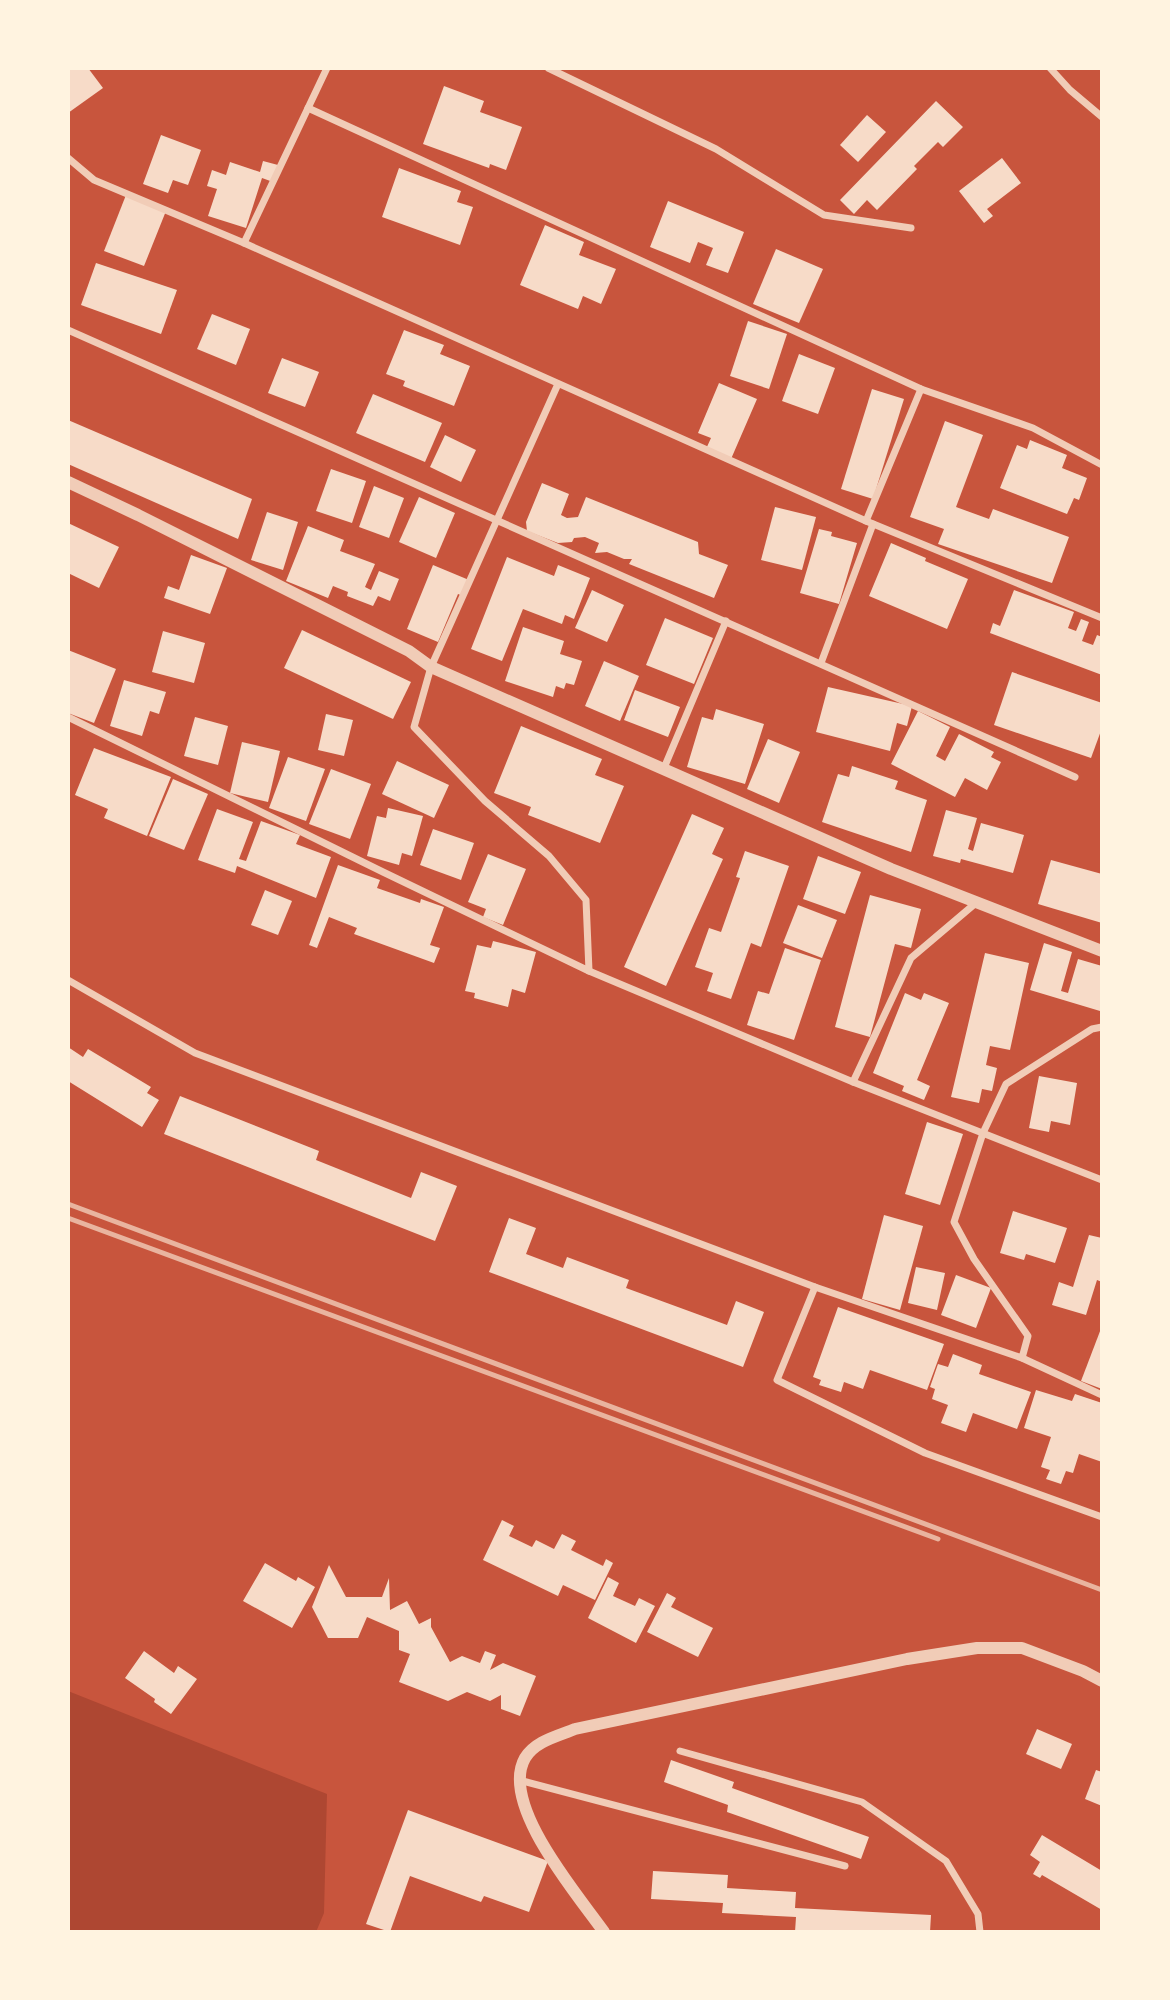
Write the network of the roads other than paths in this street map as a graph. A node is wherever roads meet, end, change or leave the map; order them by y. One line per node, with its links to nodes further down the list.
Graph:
1 (327, 68): 4 (street)
2 (548, 68): 7 (street)
3 (1050, 68): 5 (street)
4 (308, 108): 8 (street); 11 (street)
5 (1102, 117)
6 (68, 158): 8 (street)
7 (911, 228)
8 (244, 243): 10 (street)
9 (68, 330): 14 (street)
10 (558, 384): 14 (street); 15 (street)
11 (921, 389): 12 (street); 15 (street)
12 (1102, 465)
13 (68, 482): 19 (street)
14 (496, 521): 17 (street); 19 (street)
15 (869, 523): 16 (street); 18 (street)
16 (1102, 618)
17 (726, 621): 18 (street); 21 (street)
18 (821, 663): 22 (street)
19 (430, 667): 21 (street); 25 (street)
20 (68, 717): 25 (street)
21 (664, 768): 23 (street)
22 (1075, 777)
23 (976, 902): 24 (street); 28 (street)
24 (1102, 951)
25 (589, 971): 28 (street)
26 (68, 980): 31 (street)
27 (1102, 1027): 29 (street)
28 (853, 1082): 29 (street)
29 (983, 1133): 30 (street); 32 (street)
30 (1102, 1180)
31 (815, 1287): 32 (street); 34 (street)
32 (1022, 1357): 33 (street)
33 (1102, 1395)
34 (1102, 1517)
35 (1102, 1681): 37 (street)
36 (680, 1751): 41 (street)
37 (518, 1780): 38 (street); 39 (street)
38 (845, 1866)
39 (603, 1931): 40 (street)
40 (616, 1932)
41 (980, 1932)

